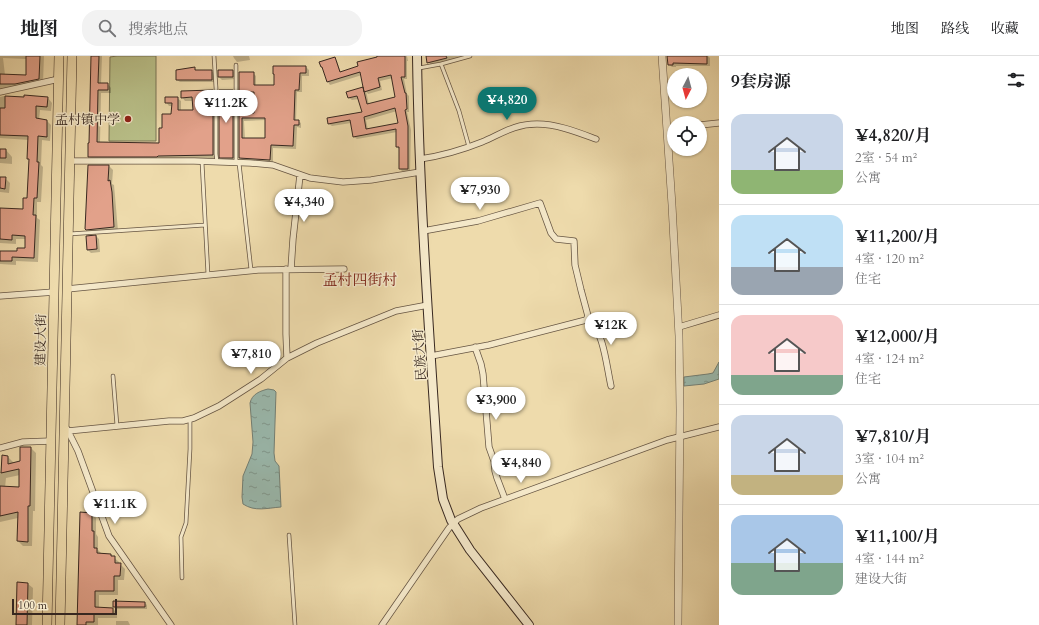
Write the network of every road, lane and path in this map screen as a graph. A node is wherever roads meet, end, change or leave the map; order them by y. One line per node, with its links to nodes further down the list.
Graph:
1 (59, 56): 10 (main road, 建设大街)
2 (72, 56): 19 (main road, 建设大街)
3 (214, 56): 21 (lane)
4 (417, 56): 9 (main road, 民族大街)
5 (470, 56): 7 (lane)
6 (662, 56): 12 (street)
7 (441, 64): 9 (lane); 16 (lane)
8 (236, 65): 22 (lane)
9 (417, 68): 18 (main road, 民族大街)
10 (59, 79): 11 (street); 33 (main road, 建设大街)
11 (0, 92)
12 (669, 116)
13 (719, 123): 14 (street)
14 (707, 124)
15 (596, 139): 16 (street)
16 (469, 147): 18 (street)
17 (671, 156): 38 (street)
18 (420, 159): 23 (main road, 民族大街)
19 (70, 161): 20 (street); 27 (main road, 建设大街)
20 (202, 162): 21 (street); 25 (lane)
21 (217, 162): 22 (street)
22 (238, 163): 24 (street); 30 (lane)
23 (420, 172): 24 (street); 26 (main road, 民族大街)
24 (300, 175): 29 (street)
25 (205, 225): 27 (lane); 31 (lane)
26 (423, 232): 35 (main road, 民族大街); 37 (street)
27 (68, 234): 32 (main road, 建设大街)
28 (344, 268): 29 (street)
29 (289, 269): 30 (street); 41 (street)
30 (251, 270): 31 (street)
31 (208, 275): 32 (street)
32 (67, 289): 46 (main road, 建设大街)
33 (54, 292): 34 (street); 49 (main road, 建设大街)
34 (0, 296)
35 (428, 306): 40 (main road, 民族大街); 41 (street)
36 (719, 315): 38 (street)
37 (588, 316): 39 (street); 43 (street)
38 (679, 327): 48 (street)
39 (475, 347): 40 (street); 51 (street)
40 (431, 356): 52 (main road, 民族大街)
41 (287, 358): 44 (street)
42 (113, 376): 45 (lane)
43 (611, 386)
44 (190, 419): 45 (street); 54 (lane)
45 (118, 426): 46 (street)
46 (66, 427): 56 (main road, 建设大街); 57 (street)
47 (719, 427): 48 (street)
48 (679, 436): 51 (street); 61 (street)
49 (51, 441): 50 (street); 55 (main road, 建设大街)
50 (0, 448)
51 (506, 499): 52 (street)
52 (453, 524): 59 (street); 60 (main road, 民族大街)
53 (289, 535): 58 (lane)
54 (182, 578)
55 (47, 625)
56 (60, 625)
57 (171, 625)
58 (295, 625)
59 (382, 625)
60 (529, 625)
61 (678, 625)

